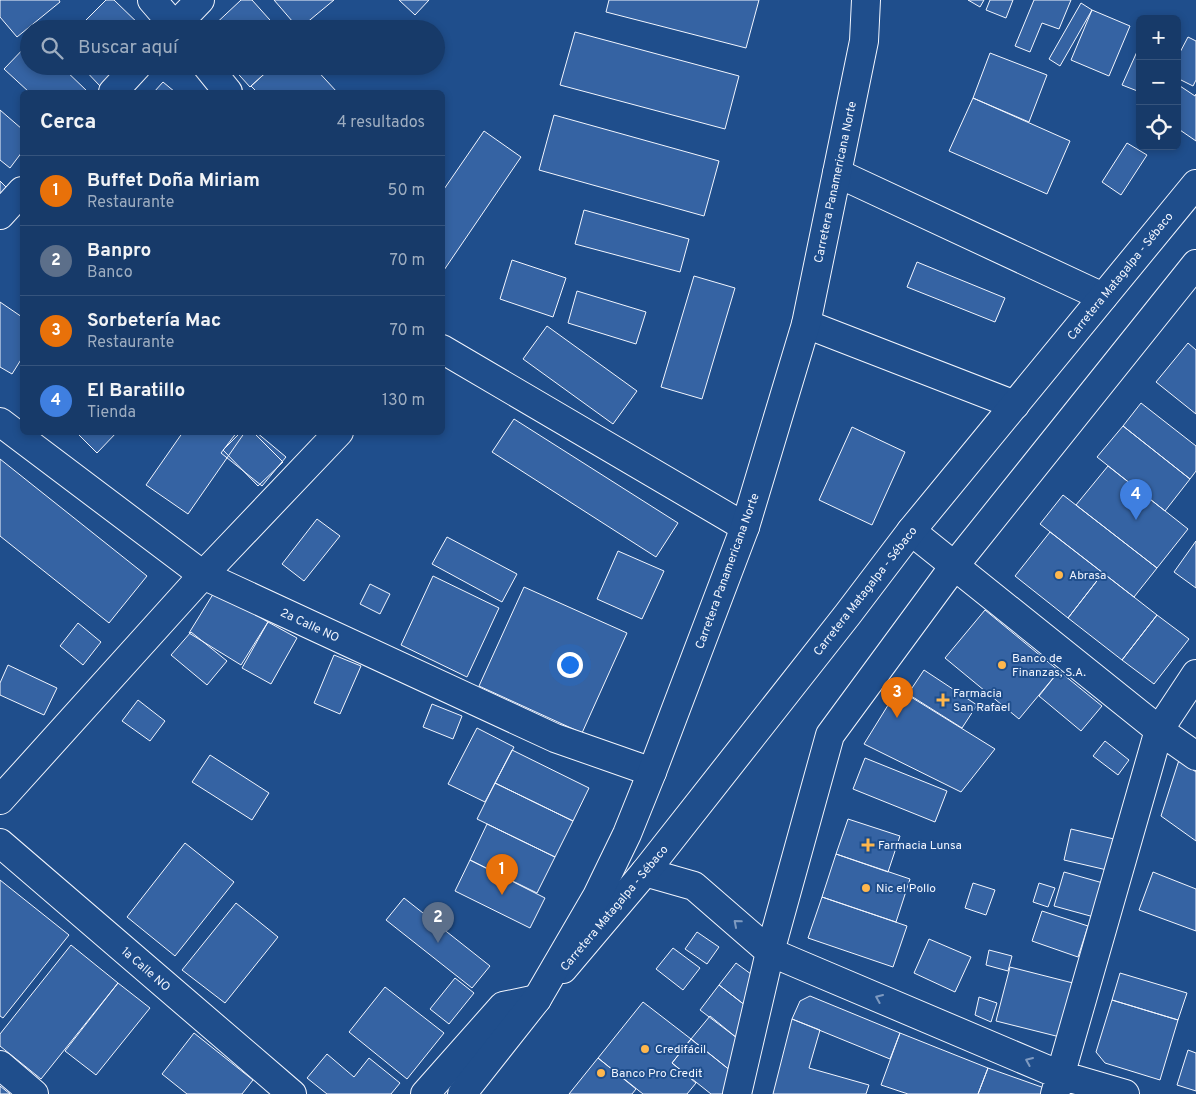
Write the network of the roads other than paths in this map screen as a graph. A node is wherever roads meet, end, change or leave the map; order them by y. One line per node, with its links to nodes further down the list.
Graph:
1 (152, 0): 4 (main road)
2 (200, 0): 5 (main road)
3 (866, 0): 10 (main road, Carretera Panamericana Norte)
4 (168, 20)
5 (181, 20)
6 (129, 75): 8 (main road)
7 (214, 75): 9 (main road)
8 (115, 90)
9 (226, 90)
10 (837, 173): 15 (main road); 16 (main road, Carretera Panamericana Norte)
11 (1196, 184): 15 (main road, Carretera Matagalpa - Sébaco)
12 (20, 193): 13 (main road)
13 (0, 215)
14 (1196, 264): 23 (main road)
15 (1103, 298): 18 (main road, Carretera Matagalpa - Sébaco)
16 (806, 324): 18 (main road); 21 (main road, Carretera Panamericana Norte)
17 (445, 351): 21 (main road)
18 (1015, 405): 22 (main road, Carretera Matagalpa - Sébaco)
19 (0, 422): 24 (main road, 2a Calle NO)
20 (336, 435): 24 (main road)
21 (745, 527): 28 (main road, Carretera Panamericana Norte)
22 (911, 531): 23 (main road); 31 (main road, Carretera Matagalpa - Sébaco)
23 (954, 565): 26 (main road); 32 (main road)
24 (202, 575): 28 (main road, 2a Calle NO); 29 (main road)
25 (1196, 674): 26 (main road)
26 (1159, 730): 27 (main road); 35 (main road)
27 (1196, 756)
28 (652, 772): 33 (main road, Carretera Panamericana Norte)
29 (0, 800)
30 (0, 843): 37 (main road, 1a Calle NO)
31 (645, 872): 32 (main road, one-way to 31); 33 (main road, Carretera Matagalpa - Sébaco)
32 (770, 952): 35 (main road, one-way to 32); 40 (main road)
33 (537, 999): 38 (main road); 39 (main road, Carretera Panamericana Norte)
34 (0, 1065): 36 (main road)
35 (1058, 1084): 41 (main road)
36 (34, 1094)
37 (292, 1094)
38 (425, 1094)
39 (462, 1094)
40 (737, 1094)
41 (1125, 1094)

